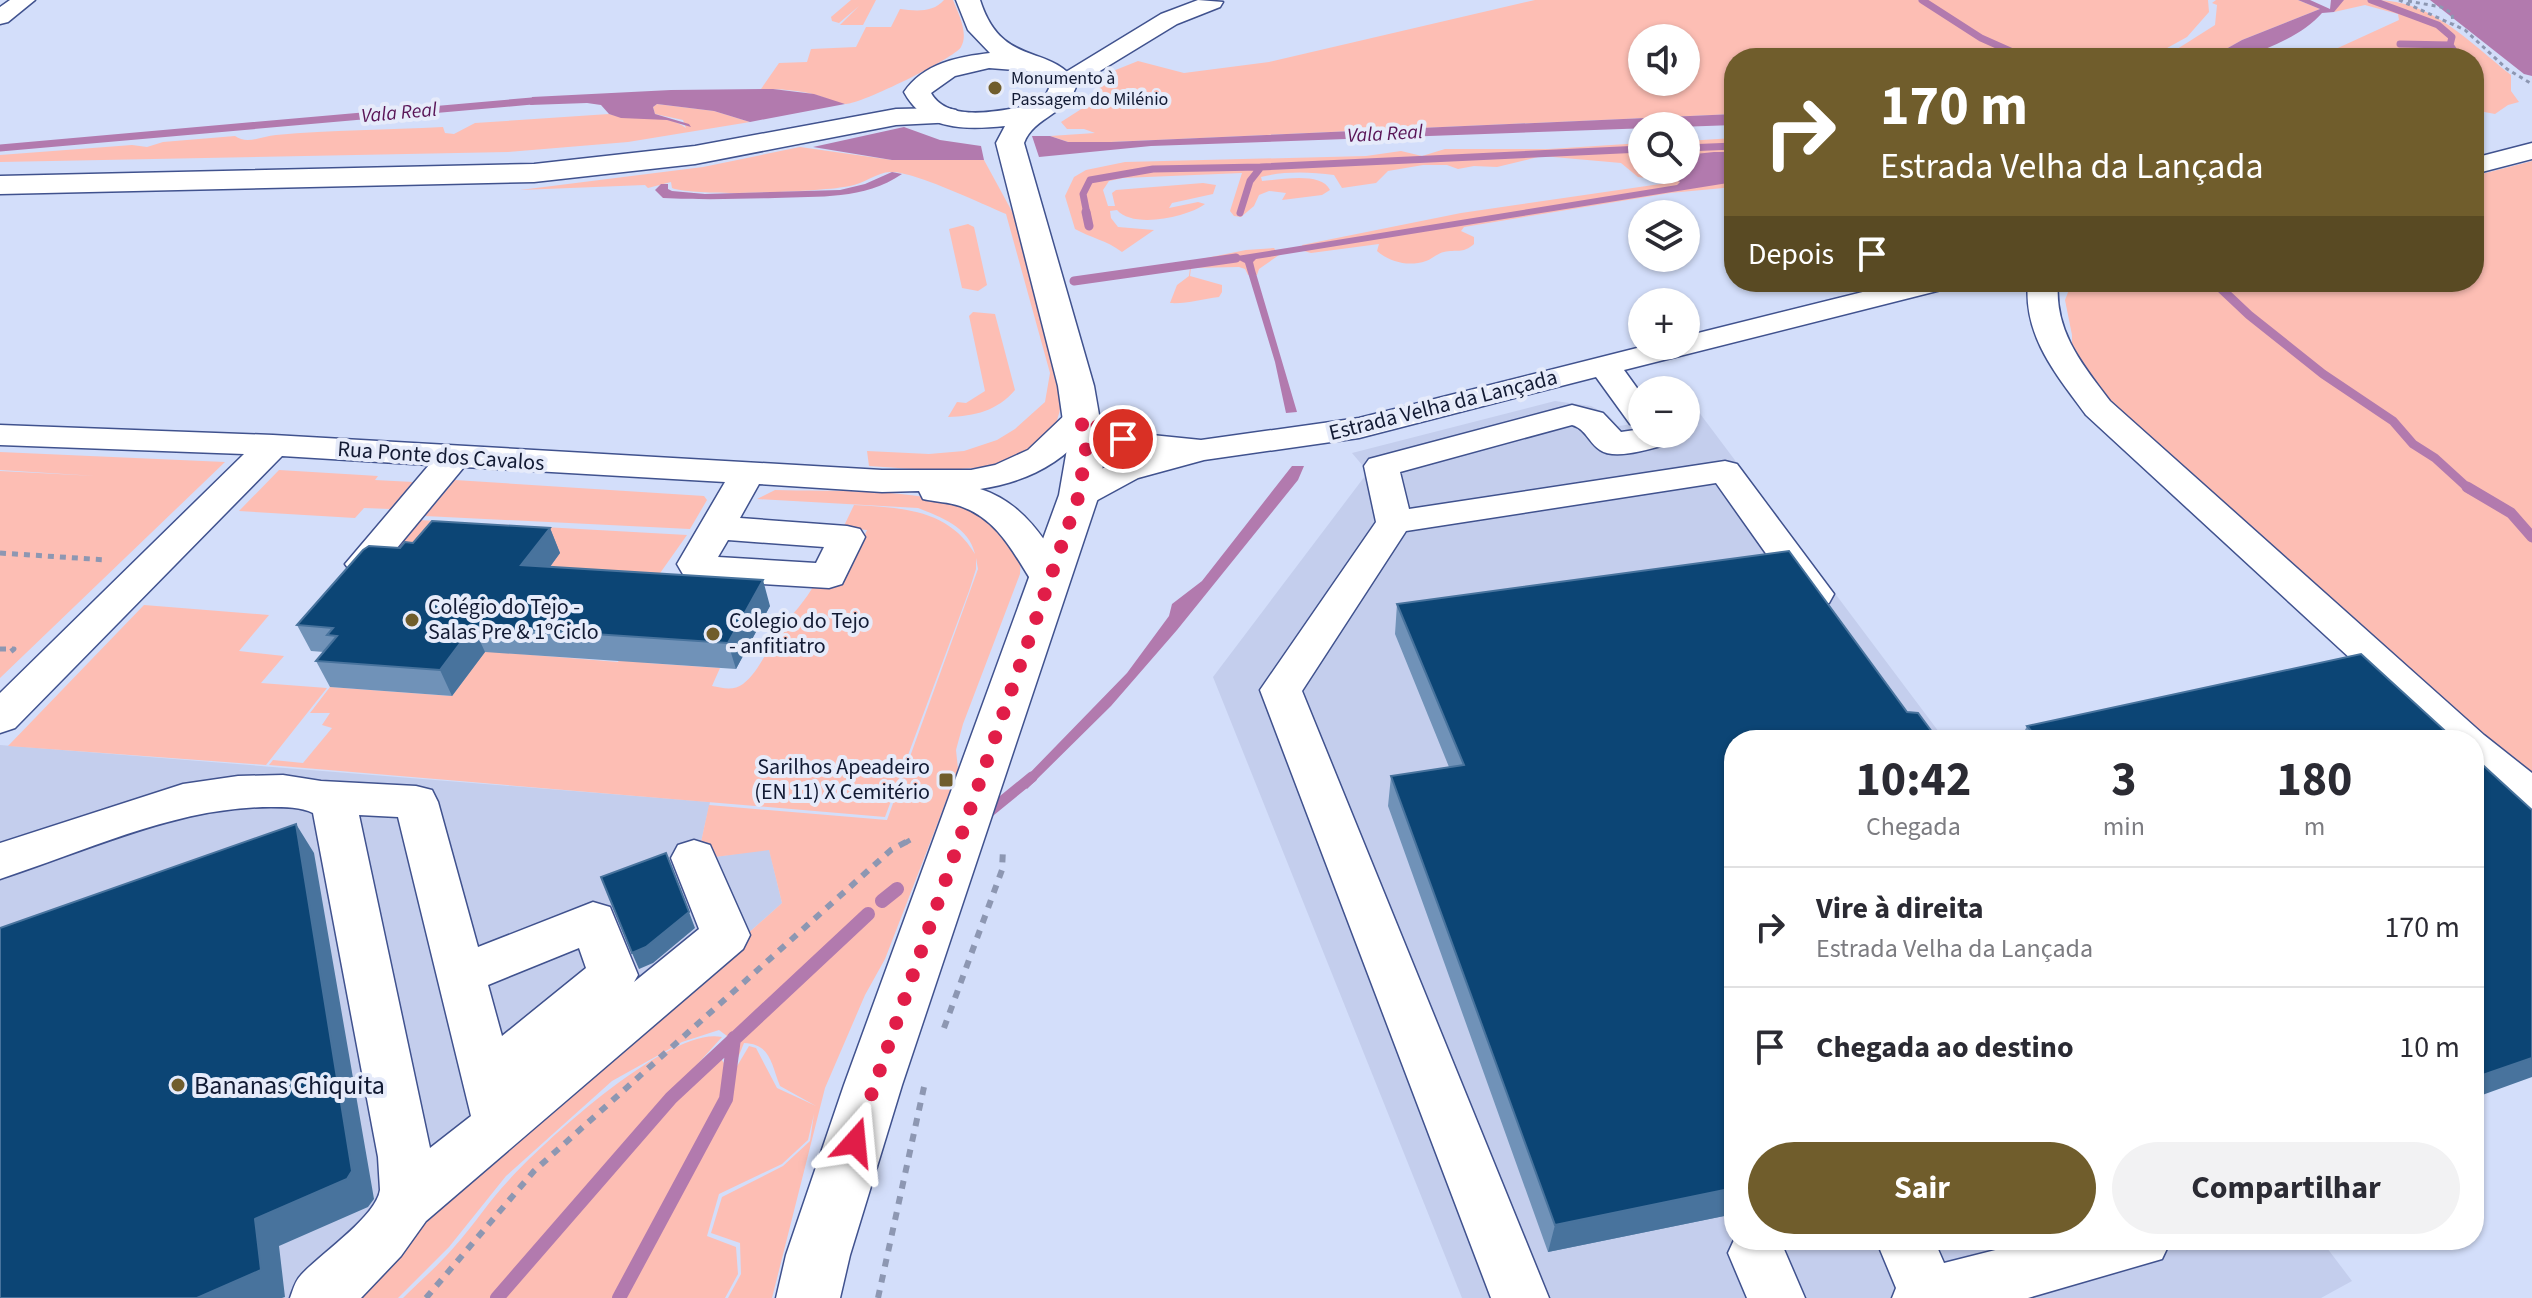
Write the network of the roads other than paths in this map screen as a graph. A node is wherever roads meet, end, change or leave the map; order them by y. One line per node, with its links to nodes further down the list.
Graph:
1 (24, 0): 4 (street)
2 (968, 0): 5 (main road)
3 (1210, 0): 6 (street)
4 (0, 17)
5 (975, 26): 7 (main road); 8 (main road)
6 (1120, 51): 7 (street); 10 (street)
7 (1027, 63): 8 (main road); 10 (main road)
8 (950, 69): 9 (main road)
9 (923, 83): 12 (main road); 16 (main road)
10 (1064, 83): 11 (main road)
11 (1041, 110): 12 (main road); 14 (main road)
12 (957, 118): 14 (main road); 17 (main road)
13 (2532, 151): 15 (street)
14 (1013, 153): 24 (main road)
15 (2484, 163)
16 (0, 171)
17 (0, 185)
18 (1899, 292): 20 (street, Estrada Velha da Lançada)
19 (2041, 292): 41 (street)
20 (1700, 342)
21 (1628, 359): 22 (street, Estrada Velha da Lançada)
22 (1603, 365): 23 (street); 29 (street, Estrada Velha da Lançada)
23 (1628, 398)
24 (1081, 418): 29 (street, Estrada Velha da Lançada); 33 (street); 34 (main road)
25 (0, 435): 27 (street, Rua Ponte dos Cavalos)
26 (1628, 438): 35 (street)
27 (273, 445): 30 (street, Rua Ponte dos Cavalos); 40 (street)
28 (1665, 448): 32 (street)
29 (1201, 450): 34 (street, Estrada Velha da Lançada)
30 (454, 457): 31 (street, Rua Ponte dos Cavalos); 37 (street)
31 (747, 475): 33 (street, Rua Ponte dos Cavalos); 36 (street)
32 (1685, 476): 35 (street); 39 (street)
33 (882, 481): 38 (street)
34 (1079, 495): 38 (main road)
35 (1394, 522): 56 (street)
36 (716, 528)
37 (364, 564)
38 (1049, 579): 55 (main road)
39 (1839, 627)
40 (0, 718)
41 (2455, 730)
42 (2484, 756): 44 (street)
43 (324, 796): 46 (street); 47 (street); 50 (street)
44 (2532, 798)
45 (694, 858): 49 (street)
46 (0, 861)
47 (461, 975): 48 (street); 48 (street)
48 (486, 1074): 49 (street)
49 (500, 1126): 50 (street)
50 (406, 1203): 54 (street)
51 (1908, 1250): 53 (street)
52 (2062, 1250): 53 (street)
53 (1924, 1297)
54 (319, 1298)
55 (808, 1298)
56 (1520, 1298)

